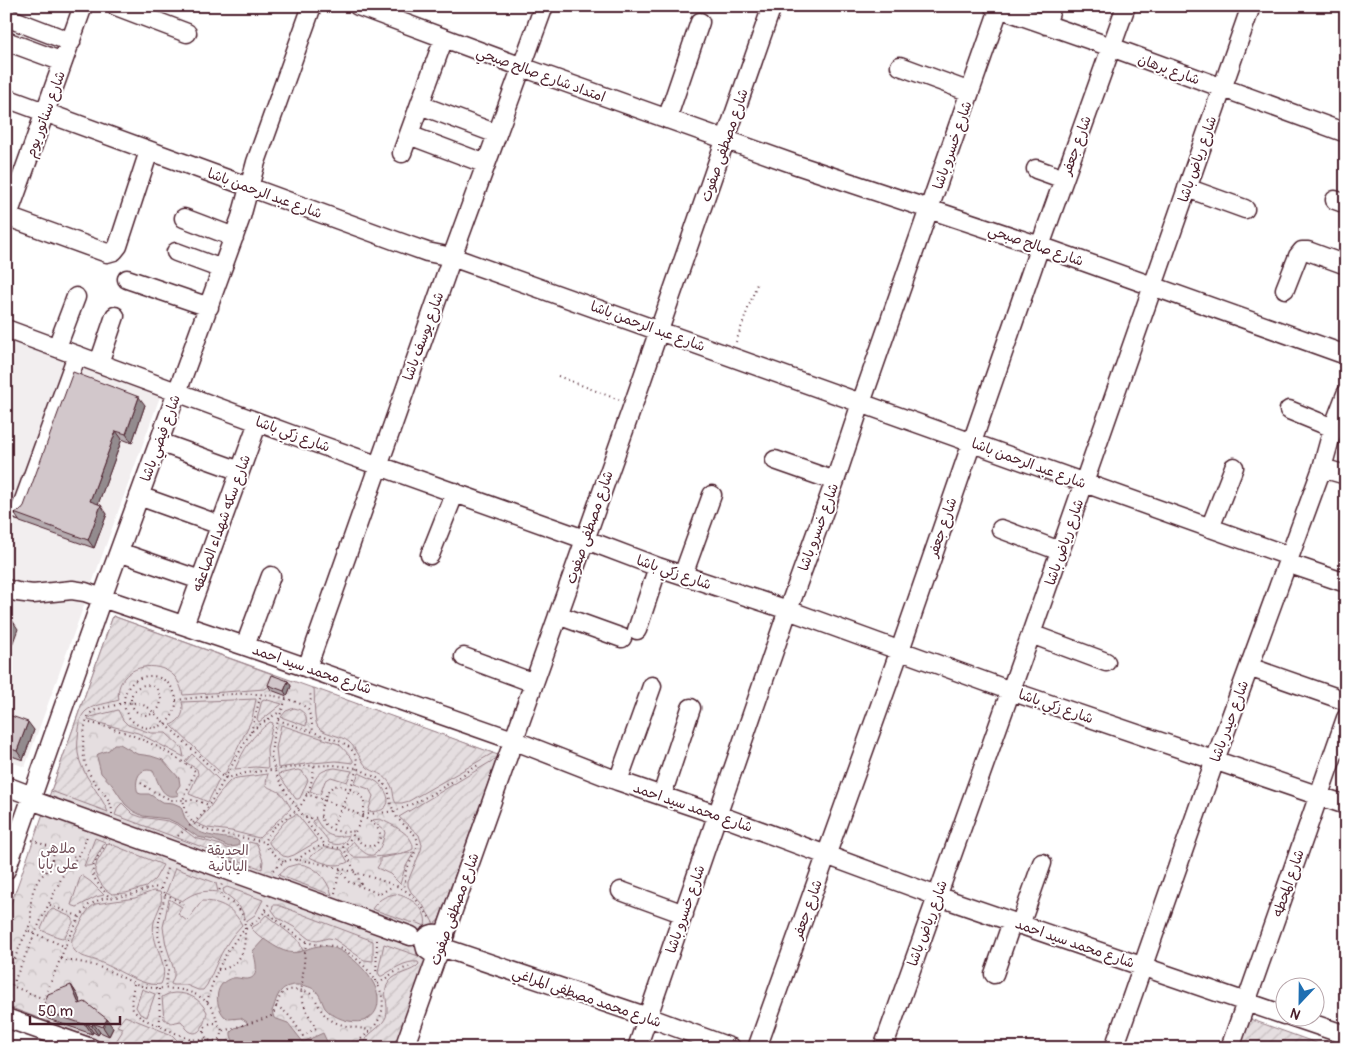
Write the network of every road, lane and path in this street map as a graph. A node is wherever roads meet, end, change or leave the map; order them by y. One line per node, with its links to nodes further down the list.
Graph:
1 (83, 6): 18 (street, شارع سناتور يوم)
2 (116, 6): 11 (street)
3 (312, 6): 38 (street, شارع فيضي باشا)
4 (358, 6): 16 (street, امتداد شارع صالح صبحي)
5 (544, 6): 22 (street, شارع يوسف باشا)
6 (772, 6): 32 (street, شارع مصطفى صفوت)
7 (1052, 6): 14 (street)
8 (1126, 6): 19 (street, شارع جعفر)
9 (1251, 6): 23 (street, شارع رياض باشا)
10 (997, 7): 14 (street, شارع برهان); 24 (street, شارع خسرو باشا)
11 (155, 13): 15 (street)
12 (6, 17): 18 (street)
13 (700, 22): 28 (street)
14 (1046, 25): 19 (street, شارع برهان)
15 (187, 33)
16 (444, 38): 22 (street, امتداد شارع صالح صبحي); 26 (street)
17 (6, 41): 20 (street)
18 (71, 42): 20 (street, شارع سناتور يوم)
19 (1111, 47): 23 (street, شارع برهان); 37 (street, شارع جعفر)
20 (64, 62): 27 (street, شارع سناتور يوم)
21 (900, 66): 24 (street)
22 (522, 67): 28 (street, امتداد شارع صالح صبحي); 30 (street, شارع يوسف باشا)
23 (1222, 88): 29 (street, شارع برهان); 39 (street, شارع رياض باشا)
24 (970, 92): 40 (street, شارع خسرو باشا)
25 (6, 98): 27 (street, شارع عبد الرحمن باشا)
26 (420, 105): 30 (street); 31 (street)
27 (45, 113): 33 (street, شارع عبد الرحمن باشا); 42 (street, شارع سناتور يوم)
28 (667, 119): 32 (street, امتداد شارع صالح صبحي)
29 (1346, 133)
30 (497, 134): 35 (street, شارع يوسف باشا)
31 (409, 135): 34 (street); 35 (street)
32 (726, 139): 40 (street, شارع صالح صبحي); 58 (street, شارع مصطفى صفوت)
33 (149, 151): 38 (street, شارع عبد الرحمن باشا); 42 (street)
34 (402, 153)
35 (486, 164): 47 (street, شارع يوسف باشا)
36 (1036, 169): 37 (street)
37 (1064, 179): 45 (street, شارع جعفر)
38 (249, 188): 44 (street, شارع فيضي باشا); 47 (street, شارع عبد الرحمن باشا)
39 (1187, 188): 41 (street); 52 (street, شارع رياض باشا)
40 (929, 209): 45 (street, شارع صالح صبحي); 67 (street, شارع خسرو باشا)
41 (1245, 209)
42 (8, 211)
43 (184, 218): 44 (street)
44 (234, 237): 49 (street, شارع فيضي باشا)
45 (1040, 246): 52 (street, شارع صالح صبحي); 73 (street, شارع جعفر)
46 (176, 252): 49 (street)
47 (452, 256): 58 (street, شارع عبد الرحمن باشا); 75 (street, شارع يوسف باشا)
48 (1346, 265): 53 (street)
49 (222, 269): 55 (street, شارع فيضي باشا)
50 (127, 279): 55 (street)
51 (758, 281): 62 (path)
52 (1153, 286): 61 (street, شارع صالح صبحي); 81 (street, شارع رياض باشا)
53 (1285, 289)
54 (76, 298): 59 (street)
55 (209, 307): 65 (street, شارع فيضي باشا)
56 (114, 316): 63 (street)
57 (6, 329): 59 (street, شارع زكي باشا)
58 (659, 330): 62 (street, شارع عبد الرحمن باشا); 68 (street, شارع مصطفى صفوت)
59 (56, 347): 60 (street, شارع زكي باشا)
60 (77, 355): 63 (street, شارع زكي باشا); 85 (street)
61 (1346, 355)
62 (731, 356): 67 (street, شارع عبد الرحمن باشا)
63 (99, 363): 65 (street, شارع زكي باشا)
64 (558, 376): 68 (path)
65 (178, 391): 70 (street, شارع زكي باشا); 72 (street, شارع فيضي باشا)
66 (1346, 394): 71 (street, شارع حيدر باشا)
67 (862, 403): 73 (street, شارع عبد الرحمن باشا); 80 (street, شارع خسرو باشا)
68 (633, 405): 89 (street, شارع مصطفى صفوت)
69 (1289, 410): 71 (street)
70 (258, 422): 75 (street, شارع زكي باشا); 78 (street, شارع سكه شهداء الصاعقه)
71 (1333, 428): 77 (street, شارع حيدر باشا)
72 (159, 442): 78 (street); 84 (street, شارع فيضي باشا)
73 (972, 443): 81 (street, شارع عبد الرحمن باشا); 106 (street, شارع جعفر)
74 (775, 460): 80 (street)
75 (378, 464): 82 (street, شارع زكي باشا); 110 (street, شارع يوسف باشا)
76 (1234, 467): 87 (street)
77 (1322, 468): 79 (street); 93 (street, شارع حيدر باشا)
78 (240, 471): 86 (street, شارع سكه شهداء الصاعقه)
79 (1346, 475)
80 (835, 481): 101 (street, شارع خسرو باشا)
81 (1084, 483): 87 (street, شارع عبد الرحمن باشا); 91 (street, شارع رياض باشا)
82 (454, 492): 89 (street, شارع زكي باشا); 92 (street)
83 (712, 495): 96 (street)
84 (139, 496): 86 (street); 90 (street, شارع فيضي باشا)
85 (20, 511)
86 (220, 525): 97 (street, شارع سكه شهداء الصاعقه)
87 (1210, 528): 93 (street, شارع عبد الرحمن باشا)
88 (1001, 529): 91 (street)
89 (584, 539): 94 (street, شارع زكي باشا); 102 (street, شارع مصطفى صفوت)
90 (119, 552): 97 (street); 100 (street, شارع فيضي باشا)
91 (1060, 552): 104 (street, شارع رياض باشا)
92 (430, 555)
93 (1288, 559): 98 (street, شارع عبد الرحمن باشا); 109 (street, شارع حيدر باشا)
94 (658, 567): 96 (street, شارع زكي باشا); 102 (street)
95 (271, 576): 105 (street)
96 (683, 576): 101 (street, شارع زكي باشا)
97 (200, 580): 103 (street, شارع سكه شهداء الصاعقه)
98 (1346, 583)
99 (6, 589): 100 (street, شارع محمد سيد احمد)
100 (102, 598): 103 (street, شارع محمد سيد احمد); 145 (street, شارع فيضي باشا)
101 (788, 610): 106 (street, شارع زكي باشا); 153 (street, شارع خسرو باشا)
102 (558, 615): 111 (street, شارع مصطفى صفوت)
103 (184, 625): 105 (street, شارع محمد سيد احمد)
104 (1031, 634): 108 (street); 113 (street, شارع رياض باشا)
105 (245, 646): 110 (street, شارع محمد سيد احمد)
106 (900, 650): 113 (street, شارع زكي باشا); 169 (street, شارع جعفر)
107 (464, 657): 111 (street)
108 (1106, 662)
109 (1249, 667): 118 (street); 132 (street, شارع حيدر باشا)
110 (307, 668): 131 (street, شارع محمد سيد احمد)
111 (534, 683): 131 (street, شارع مصطفى صفوت)
112 (652, 686): 138 (street)
113 (1011, 691): 132 (street, شارع زكي باشا); 187 (street, شارع رياض باشا)
114 (310, 693): 122 (path)
115 (261, 694): 116 (path); 117 (path); 130 (path)
116 (286, 698): 122 (path); 123 (path)
117 (175, 700): 120 (path); 127 (path)
118 (1346, 701)
119 (132, 702): 120 (path); 124 (path); 124 (path); 124 (path)
120 (124, 703): 127 (path); 159 (path)
121 (691, 708): 143 (street)
122 (308, 710): 129 (path)
123 (281, 711): 126 (path); 130 (path)
124 (154, 712): 127 (path)
125 (1346, 718): 144 (street, شارع المحطه)
126 (278, 720): 129 (path); 136 (path)
127 (164, 722): 137 (path)
128 (90, 723): 146 (path)
129 (312, 731): 135 (path)
130 (250, 734): 137 (path)
131 (514, 740): 138 (street, شارع محمد سيد احمد); 201 (street, شارع مصطفى صفوت)
132 (1214, 760): 144 (street, شارع زكي باشا); 205 (street, شارع حيدر باشا)
133 (480, 764): 152 (path)
134 (314, 765): 135 (path); 136 (path); 142 (path)
135 (357, 768): 141 (path); 152 (path)
136 (274, 771): 137 (path); 151 (path)
137 (225, 778): 148 (path)
138 (618, 782): 143 (street, شارع محمد سيد احمد)
139 (141, 783): 146 (path)
140 (6, 786): 145 (street)
141 (349, 789): 147 (path); 150 (path); 154 (path)
142 (306, 794): 147 (path); 151 (path)
143 (662, 795): 153 (street, شارع محمد سيد احمد)
144 (1318, 796): 149 (street, شارع زكي باشا); 215 (street, شارع المحطه)
145 (32, 798): 157 (street, شارع محمد مصطفى المراغي); 176 (street, شارع فيضي باشا)
146 (183, 800): 148 (path); 158 (path)
147 (324, 801): 150 (path); 155 (path)
148 (209, 805): 158 (path)
149 (1346, 806)
150 (341, 808): 154 (path); 160 (path)
151 (298, 809): 156 (path); 164 (path)
152 (393, 811): 154 (path); 184 (path)
153 (718, 815): 169 (street, شارع محمد سيد احمد); 193 (street, شارع خسرو باشا)
154 (362, 816): 161 (path); 162 (path)
155 (321, 817): 156 (path); 160 (path)
156 (306, 818): 166 (path)
157 (92, 822): 159 (street, شارع محمد مصطفى المراغي); 170 (path)
158 (192, 824): 164 (path); 165 (path)
159 (111, 828): 165 (street, شارع محمد مصطفى المراغي); 188 (path)
160 (331, 829): 161 (path)
161 (355, 831): 162 (path)
162 (353, 834): 167 (path)
163 (34, 841): 168 (path)
164 (265, 842): 172 (path)
165 (174, 845): 179 (street, شارع محمد مصطفى المراغي); 183 (path)
166 (326, 846): 167 (path); 171 (path)
167 (344, 847): 178 (path)
168 (58, 850): 170 (path); 174 (path)
169 (826, 854): 187 (street, شارع محمد سيد احمد); 238 (street, شارع جعفر)
170 (75, 860): 177 (path)
171 (297, 860): 172 (path); 175 (path)
172 (283, 862): 179 (path)
173 (1042, 863): 196 (street)
174 (52, 864): 177 (path); 198 (path)
175 (340, 869): 178 (path); 181 (path); 191 (path)
176 (6, 870)
177 (65, 871): 189 (path)
178 (356, 873): 180 (path); 181 (path)
179 (269, 885): 191 (street, شارع محمد مصطفى المراغي); 192 (path)
180 (395, 885): 181 (path); 184 (path)
181 (362, 887)
182 (220, 888): 206 (path)
183 (161, 889): 186 (path); 188 (path)
184 (404, 890): 195 (path)
185 (621, 891): 193 (street)
186 (165, 895): 190 (path); 213 (path)
187 (937, 896): 196 (street, شارع محمد سيد احمد); 239 (street, شارع رياض باشا)
188 (110, 898): 194 (path)
189 (49, 904): 194 (path); 199 (path)
190 (183, 904)
191 (329, 907): 197 (street, شارع محمد مصطفى المراغي)
192 (266, 911): 200 (path); 206 (path, bridge)
193 (684, 914): 219 (street, شارع خسرو باشا)
194 (80, 917): 202 (path)
195 (430, 920)
196 (1016, 923): 205 (street, شارع محمد سيد احمد); 207 (street)
197 (377, 924): 201 (street, شارع محمد مصطفى المراغي); 209 (path)
198 (28, 930): 199 (path); 208 (path)
199 (35, 933): 202 (path); 203 (path)
200 (306, 942): 209 (path); 214 (path)
201 (429, 943): 219 (street, شارع محمد مصطفى المراغي); 235 (street, شارع مصطفى صفوت)
202 (66, 946): 203 (path)
203 (61, 959): 210 (path)
204 (413, 964): 211 (path)
205 (1143, 966): 215 (street, شارع محمد سيد احمد); 240 (street, شارع حيدر باشا)
206 (218, 970): 216 (path)
207 (994, 974)
208 (6, 977)
209 (376, 980): 211 (path)
210 (134, 983): 212 (path); 223 (path)
211 (378, 984): 225 (path)
212 (160, 989): 213 (path); 223 (path)
213 (166, 989): 216 (path)
214 (301, 990): 217 (path); 217 (path); 225 (path)
215 (1246, 1001): 218 (street, شارع محمد سيد احمد); 241 (street, شارع المحطه)
216 (207, 1002): 221 (path)
217 (276, 1006): 224 (path)
218 (1274, 1011)
219 (648, 1017): 236 (street, شارع خسرو باشا); 237 (street, شارع محمد مصطفى المراغي)
220 (6, 1018): 231 (street)
221 (217, 1023): 224 (path); 228 (path)
222 (1319, 1026): 226 (street)
223 (160, 1027): 227 (path)
224 (223, 1030): 229 (path)
225 (369, 1030): 234 (path)
226 (1346, 1035)
227 (190, 1039): 228 (path); 232 (path)
228 (208, 1039): 229 (path)
229 (219, 1039): 233 (path)
230 (1298, 1044): 242 (path)
231 (91, 1048)
232 (186, 1048)
233 (224, 1048)
234 (351, 1048)
235 (404, 1048)
236 (637, 1048)
237 (732, 1048)
238 (757, 1048)
239 (883, 1048)
240 (1114, 1048)
241 (1230, 1048)
242 (1296, 1048)

